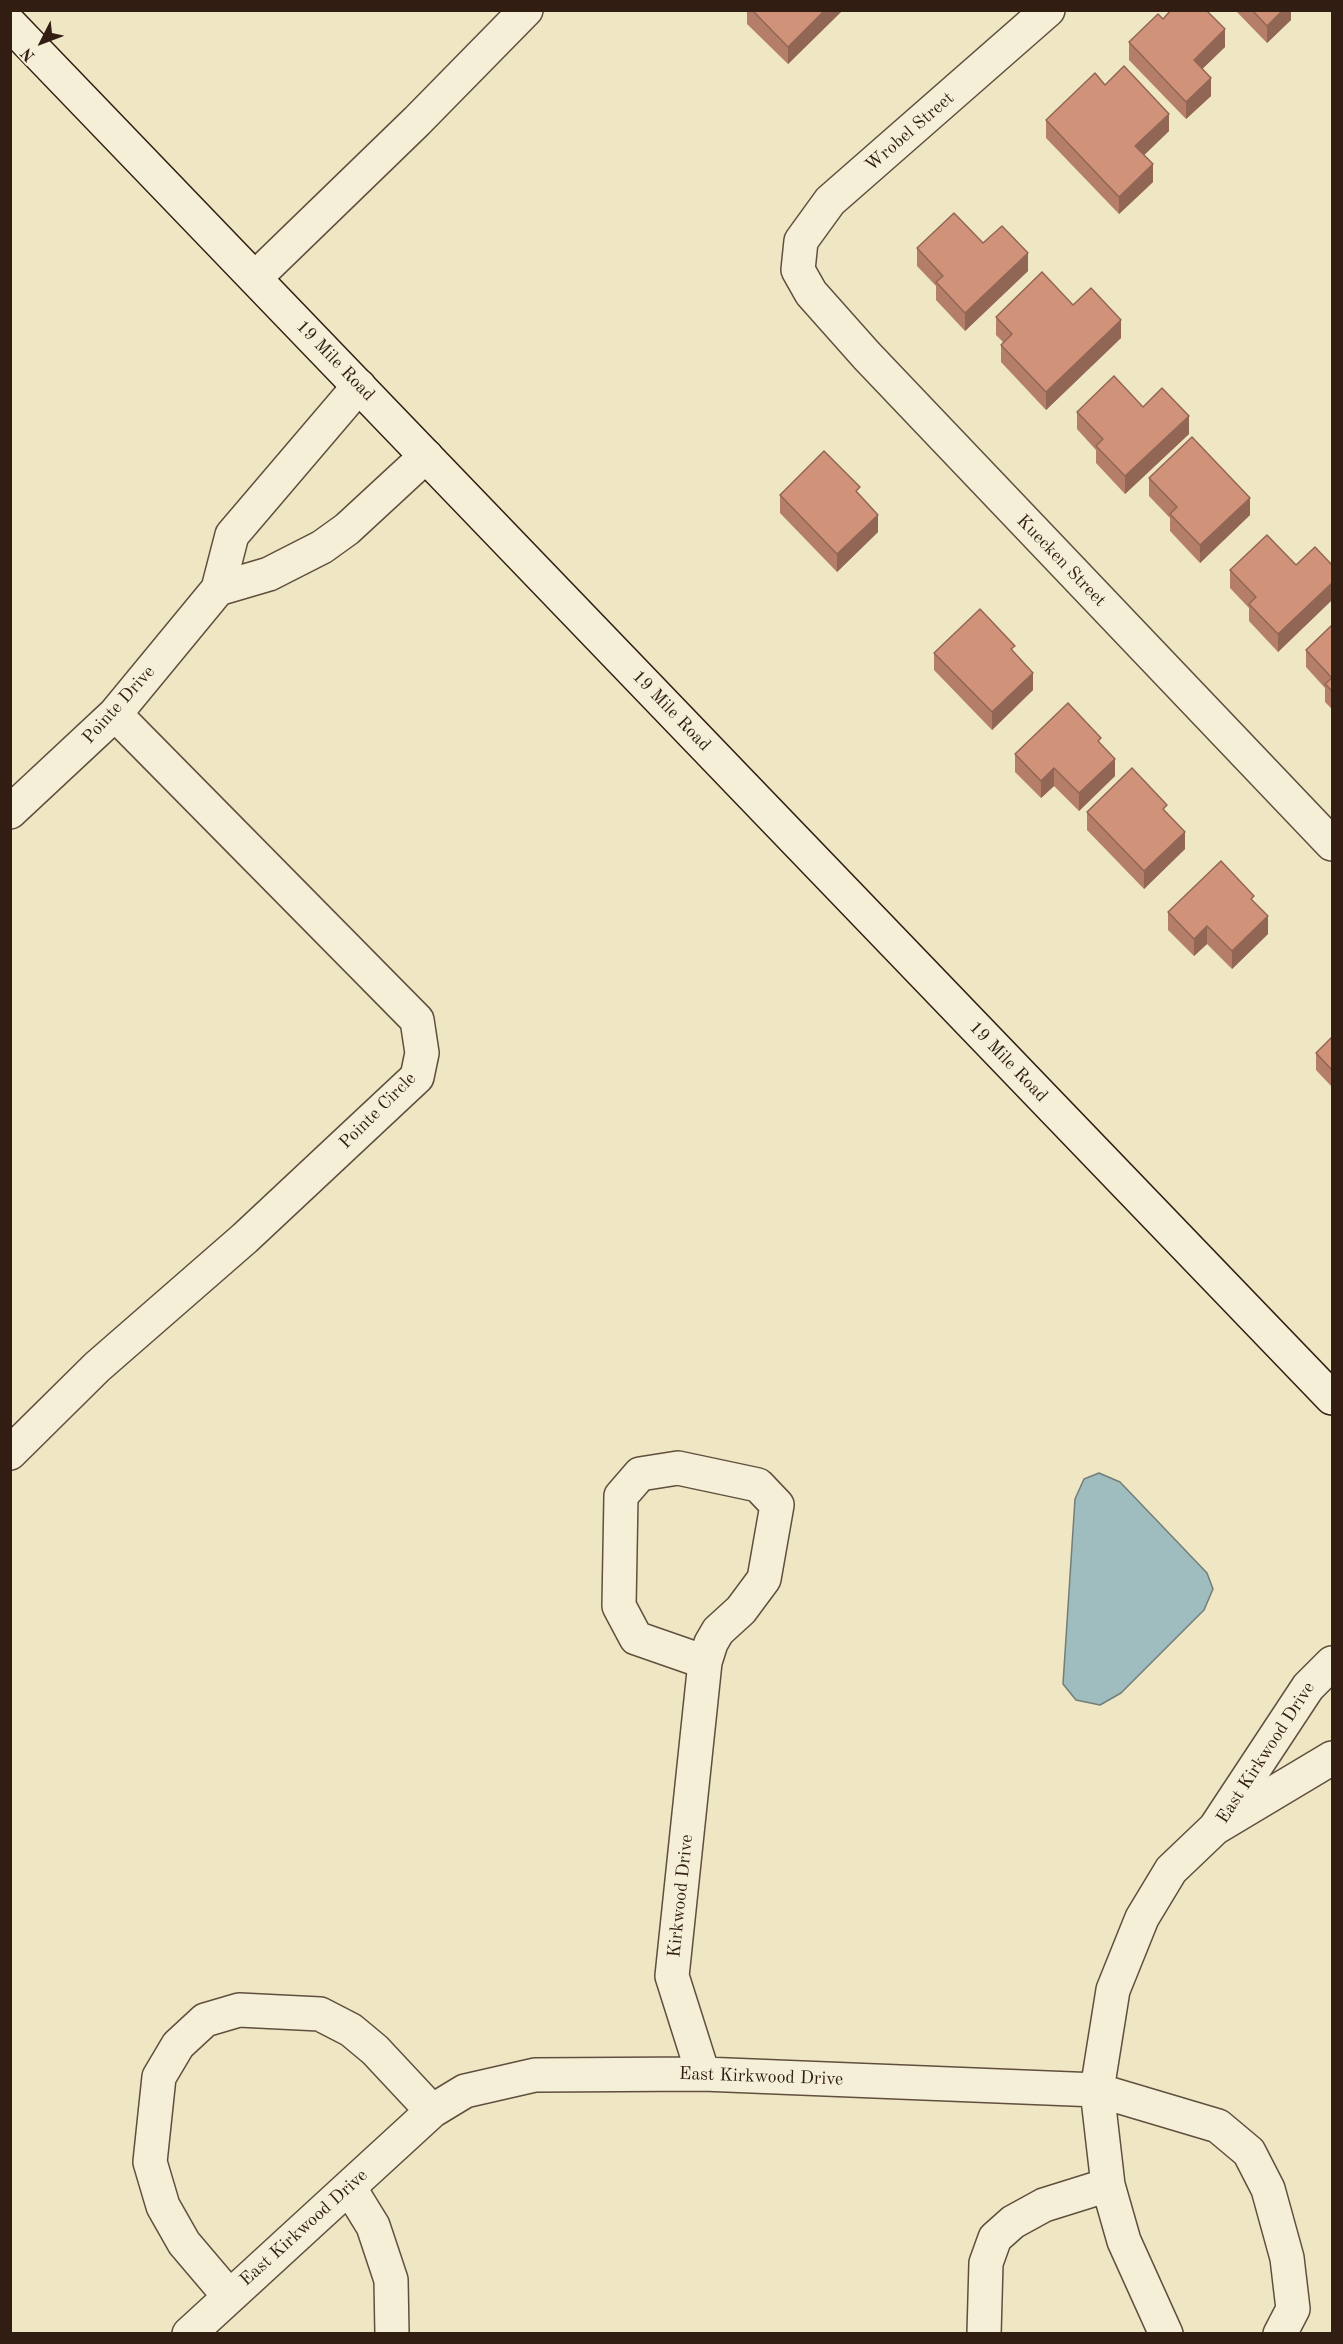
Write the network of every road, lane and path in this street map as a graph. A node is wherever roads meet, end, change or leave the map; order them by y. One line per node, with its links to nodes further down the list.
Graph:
1 (526, 10): 5 (street)
2 (1048, 10): 4 (street, Wrobel Street)
3 (10, 24): 5 (street, 19 Mile Road)
4 (798, 270): 11 (street, Kuecken Street)
5 (255, 278): 6 (street, 19 Mile Road)
6 (359, 386): 7 (street, 19 Mile Road); 8 (street, Pointe Drive)
7 (426, 456): 8 (street); 12 (street, 19 Mile Road)
8 (218, 589): 9 (street, Pointe Drive)
9 (115, 714): 10 (street, Pointe Drive); 13 (street, Pointe Circle)
10 (10, 812)
11 (1332, 844)
12 (1332, 1398)
13 (10, 1454)
14 (705, 1662): 14 (street); 18 (street, Kirkwood Drive)
15 (1332, 1663): 17 (street, East Kirkwood Drive)
16 (1332, 1758): 17 (street, East Kirkwood Drive)
17 (1215, 1828): 19 (street)
18 (703, 2074): 19 (street, East Kirkwood Drive); 20 (street, East Kirkwood Drive)
19 (1096, 2090): 21 (street); 28 (street)
20 (432, 2111): 22 (street, East Kirkwood Drive); 23 (street, East Kirkwood Drive)
21 (1108, 2185): 26 (street); 27 (street)
22 (349, 2187): 23 (street, East Kirkwood Drive); 25 (street)
23 (229, 2296): 24 (street, East Kirkwood Drive)
24 (189, 2334)
25 (392, 2334)
26 (984, 2334)
27 (1166, 2334)
28 (1280, 2334)

